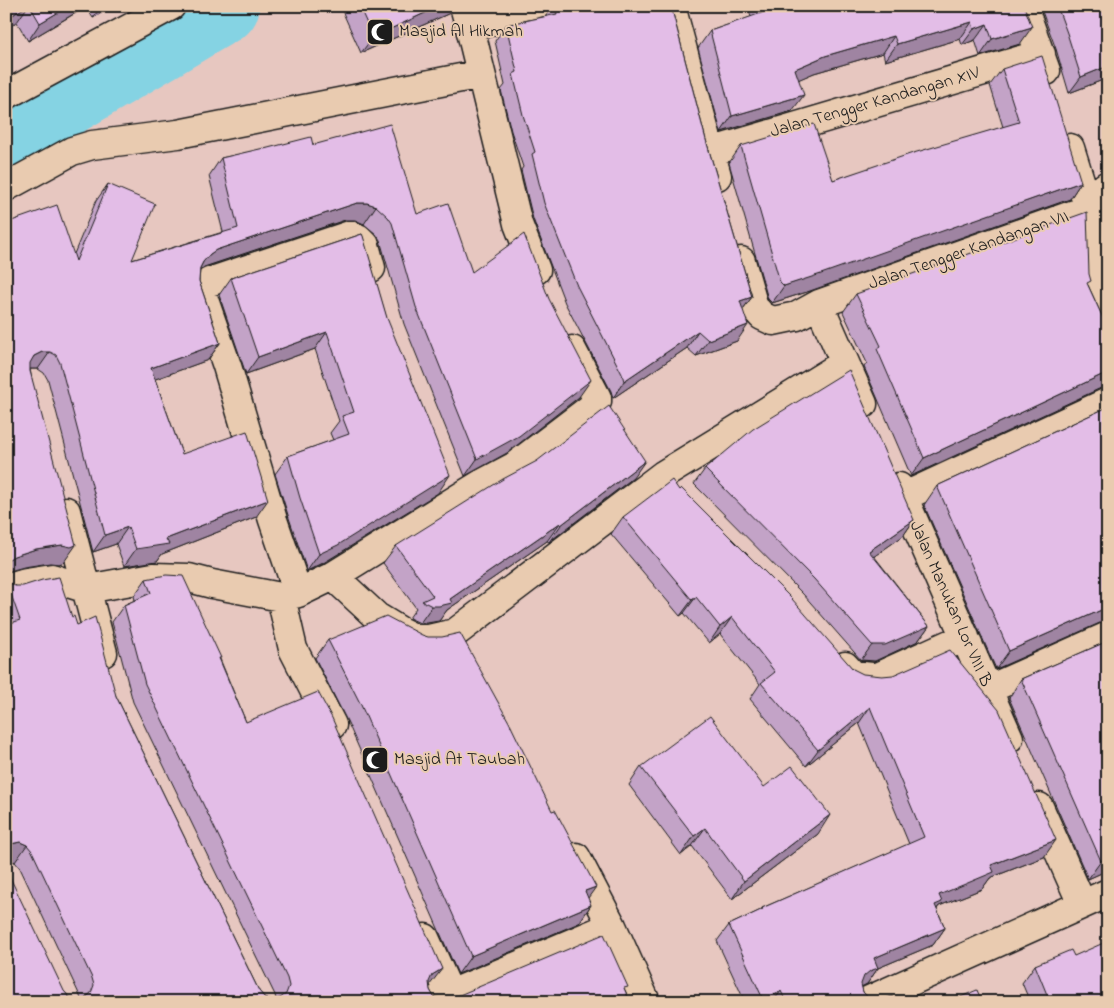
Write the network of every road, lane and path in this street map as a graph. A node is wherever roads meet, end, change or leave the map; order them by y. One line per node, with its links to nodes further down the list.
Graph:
1 (171, 6): 9 (street)
2 (538, 6): 5 (street)
3 (671, 6): 11 (street)
4 (1023, 6): 6 (street)
5 (467, 17): 7 (street)
6 (1041, 54): 8 (street); 11 (street, Jalan Tengger Kandangan XIV)
7 (481, 74): 13 (street); 17 (street)
8 (1052, 90)
9 (6, 95)
10 (1064, 127): 15 (street)
11 (710, 152): 14 (street)
12 (1108, 185): 15 (street, Jalan Tengger Kandangan VII)
13 (6, 187)
14 (723, 198)
15 (1089, 209): 19 (street, Jalan Tengger Kandangan VII); 20 (street)
16 (733, 234): 19 (street, Jalan Tengger Kandangan VII)
17 (544, 291)
18 (378, 292): 35 (street)
19 (819, 304): 22 (street)
20 (1108, 324)
21 (559, 326): 31 (street)
22 (845, 363): 24 (street); 27 (street)
23 (1108, 402): 30 (street)
24 (872, 426)
25 (888, 461): 30 (street, Jalan Manukan Lor VIII B)
26 (447, 472): 31 (street)
27 (663, 475): 29 (street); 32 (street)
28 (60, 487): 34 (street)
29 (683, 495)
30 (904, 497): 37 (street, Jalan Manukan Lor VIII B)
31 (457, 499): 32 (street)
32 (333, 576): 35 (street)
33 (6, 588): 34 (street)
34 (87, 589): 35 (street); 39 (street)
35 (289, 595): 41 (street)
36 (1108, 636): 40 (street)
37 (965, 637): 38 (street); 40 (street, Jalan Manukan Lor VIII B)
38 (829, 647)
39 (110, 680)
40 (987, 690): 42 (street, Jalan Manukan Lor VIII B)
41 (342, 747)
42 (1019, 762)
43 (1031, 788): 46 (street)
44 (567, 839): 48 (street)
45 (1108, 893): 46 (street)
46 (1082, 904): 49 (street)
47 (415, 915): 50 (street)
48 (612, 926): 50 (street); 51 (street)
49 (893, 996): 52 (street)
50 (441, 998)
51 (646, 1002)
52 (865, 1002)

